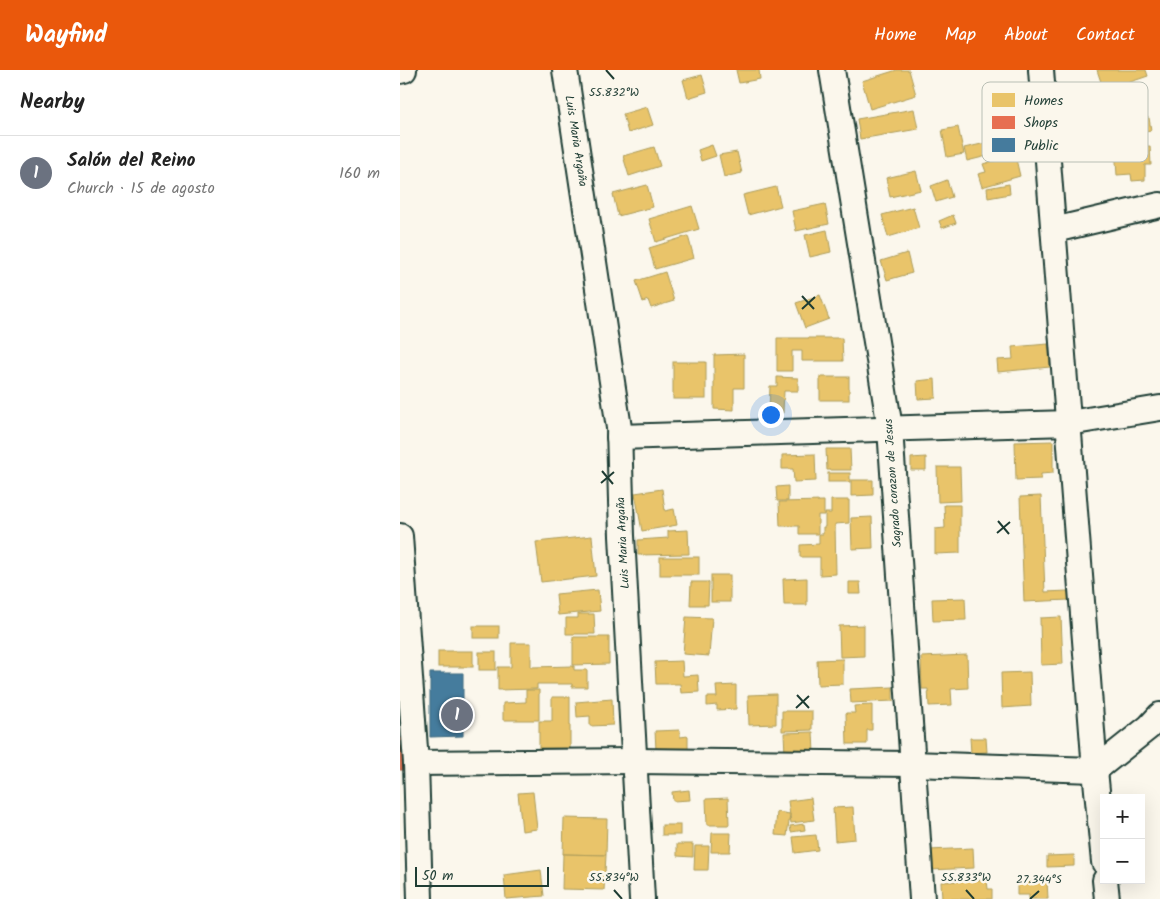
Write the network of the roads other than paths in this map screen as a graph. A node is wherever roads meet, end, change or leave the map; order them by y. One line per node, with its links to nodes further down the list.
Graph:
1 (404, 70): 4 (street)
2 (565, 70): 11 (street, Luis Maria Argaña)
3 (832, 70): 10 (street, Sagrado corazon de Jesus)
4 (400, 71)
5 (1048, 162): 7 (street)
6 (1160, 205): 7 (street)
7 (1054, 230): 9 (street)
8 (1160, 408): 9 (street)
9 (1068, 423): 10 (street); 17 (street)
10 (890, 428): 11 (street); 16 (street, Sagrado corazon de Jesus)
11 (619, 437): 14 (street, Luis Maria Argaña)
12 (400, 536): 15 (street)
13 (1160, 715): 17 (street)
14 (635, 761): 15 (street); 16 (street); 21 (street, Luis Maria Argaña)
15 (416, 763): 20 (street)
16 (912, 764): 17 (street); 22 (street, Sagrado corazon de Jesus)
17 (1095, 770): 18 (street)
18 (1102, 839)
19 (1105, 884): 23 (street)
20 (420, 899)
21 (642, 899)
22 (922, 899)
23 (1107, 899)

